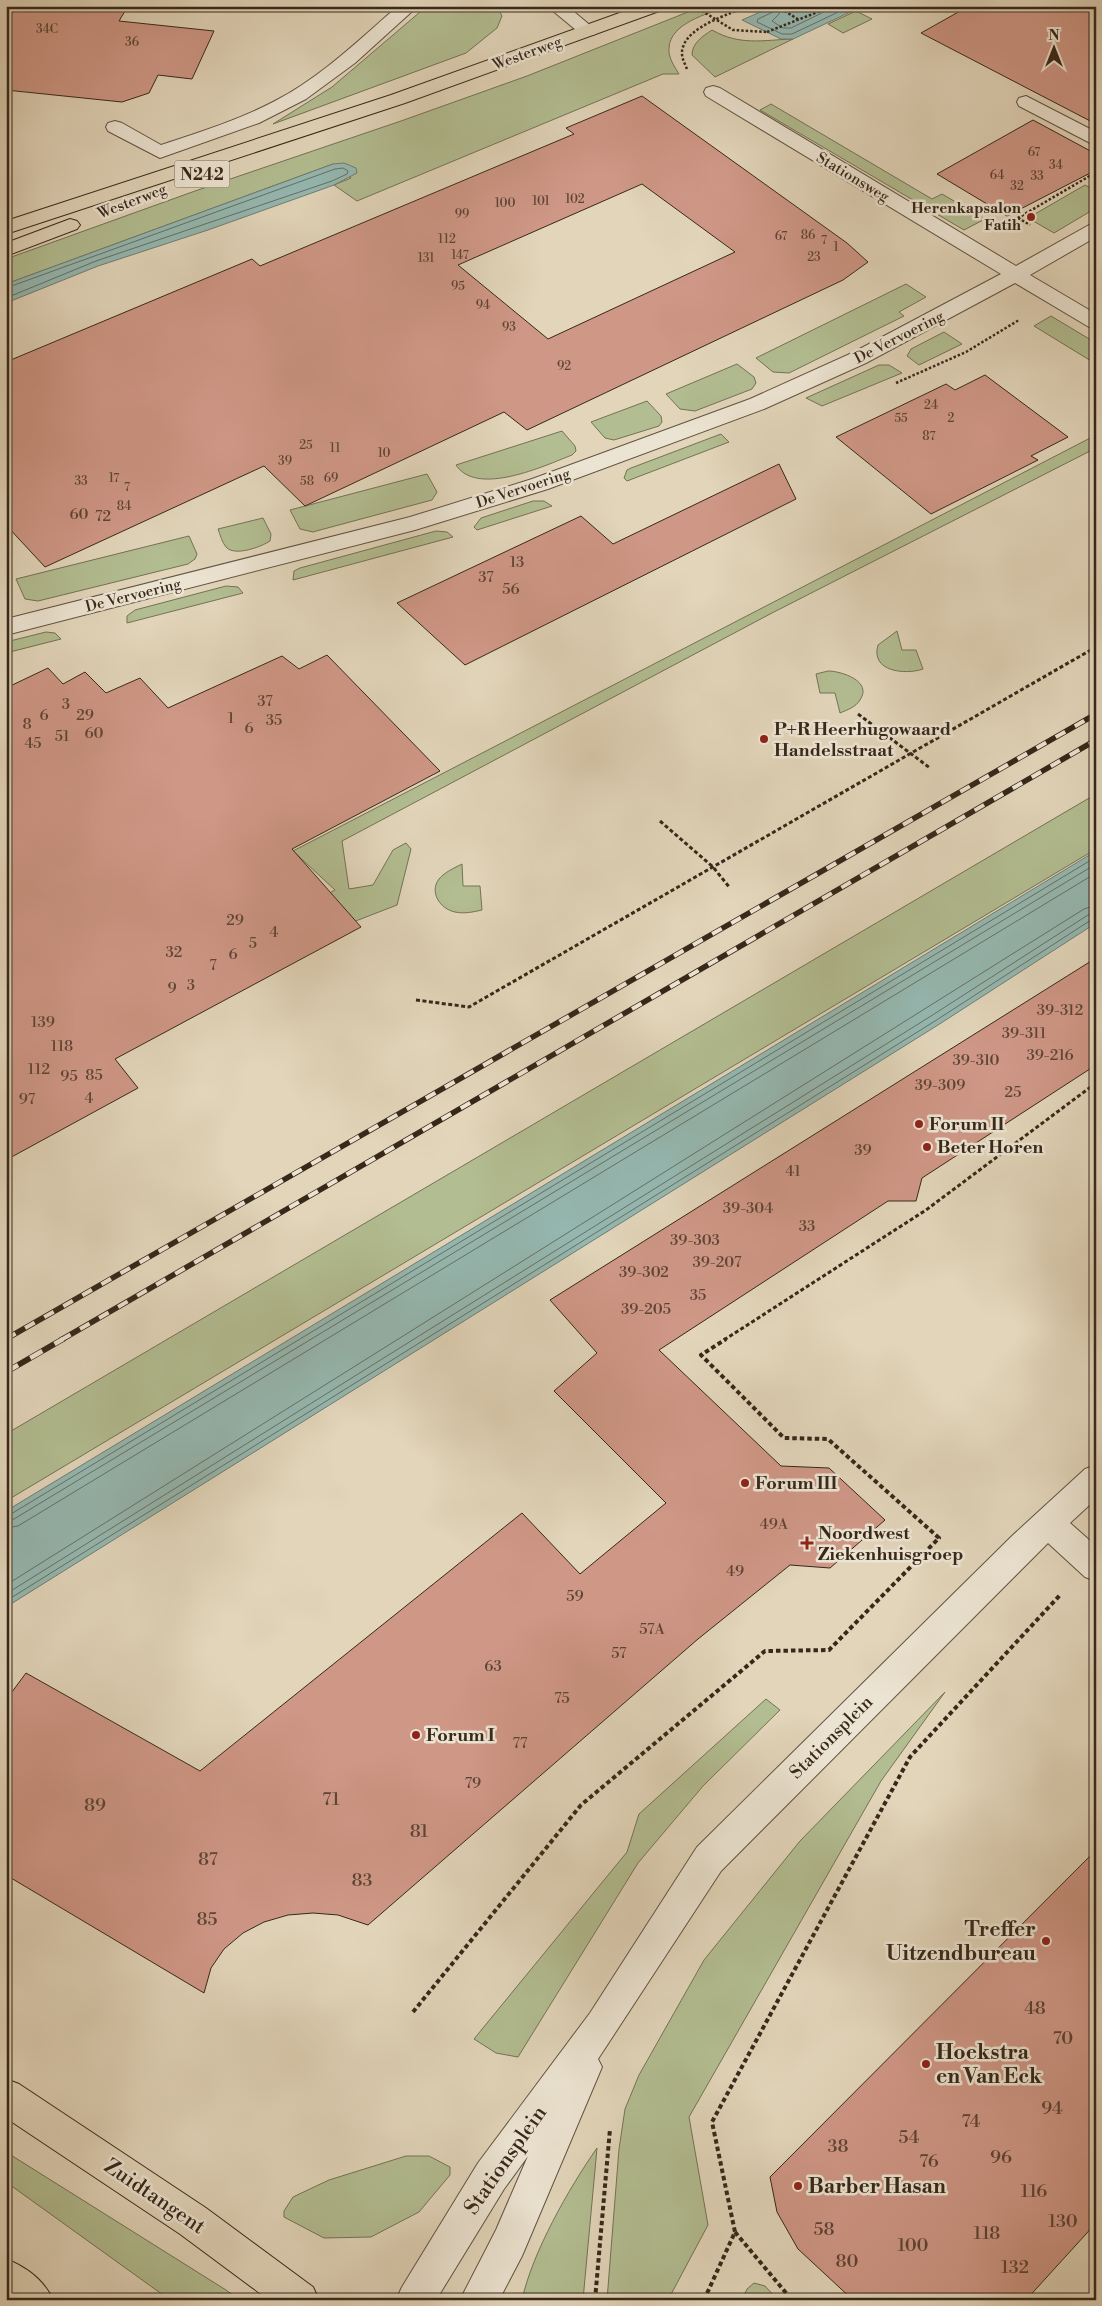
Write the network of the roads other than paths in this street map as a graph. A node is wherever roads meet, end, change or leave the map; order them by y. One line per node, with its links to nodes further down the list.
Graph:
1 (409, 6): 8 (street)
2 (556, 6): 4 (street)
3 (656, 6): 4 (main road, Westerweg / N242)
4 (588, 31): 6 (main road, Westerweg / N242)
5 (713, 92): 13 (street, Stationsweg)
6 (398, 99): 10 (main road, Westerweg / N242); 12 (main road, Westerweg / N242)
7 (1026, 102): 9 (street)
8 (115, 127)
9 (1096, 140)
10 (6, 228)
11 (1096, 229): 13 (street, De Vervoering)
12 (6, 250)
13 (1013, 274): 14 (street, Stationsweg); 15 (street, De Vervoering)
14 (1096, 322)
15 (6, 627)
16 (1096, 1479): 17 (street, Stationsplein)
17 (1049, 1523): 18 (street); 19 (street, Stationsplein)
18 (1093, 1564)
19 (602, 2024): 24 (street, Stationsplein); 25 (street, Stationsplein)
20 (6, 2097): 23 (main road, Zuidtangent)
21 (6, 2277): 22 (main road)
22 (34, 2300)
23 (300, 2300)
24 (415, 2300)
25 (478, 2300)

